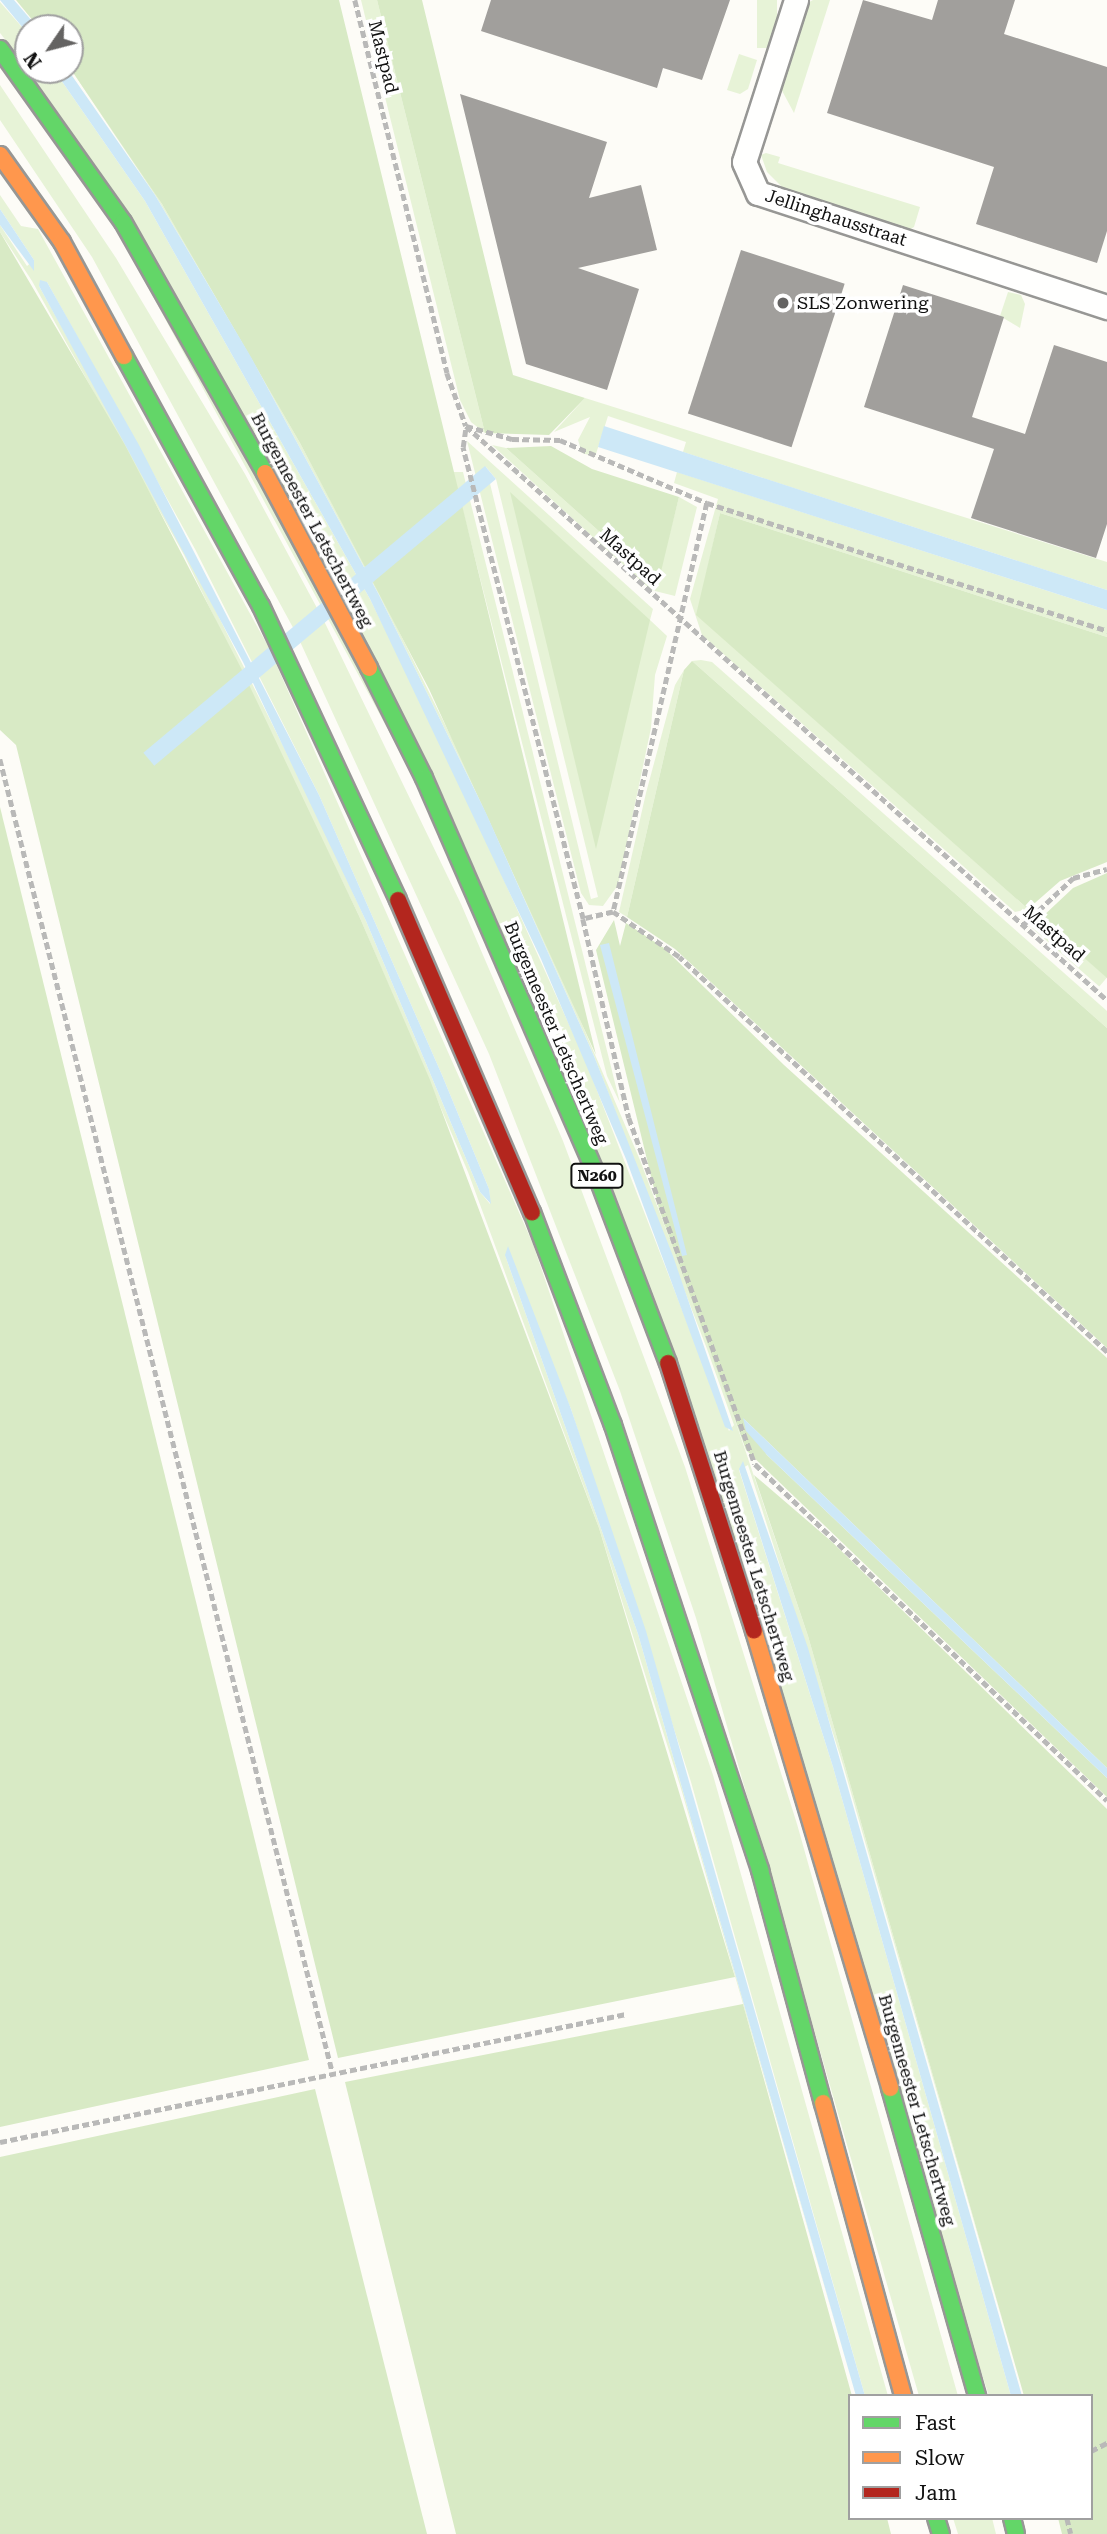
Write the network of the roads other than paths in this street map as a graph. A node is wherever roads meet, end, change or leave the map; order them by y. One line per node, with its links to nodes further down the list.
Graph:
1 (796, 0): 4 (street, Jellinghausstraat)
2 (0, 49): 6 (main road, Burgemeester Letschertweg / N260)
3 (0, 155): 5 (main road)
4 (1107, 307)
5 (902, 2394)
6 (976, 2394)

